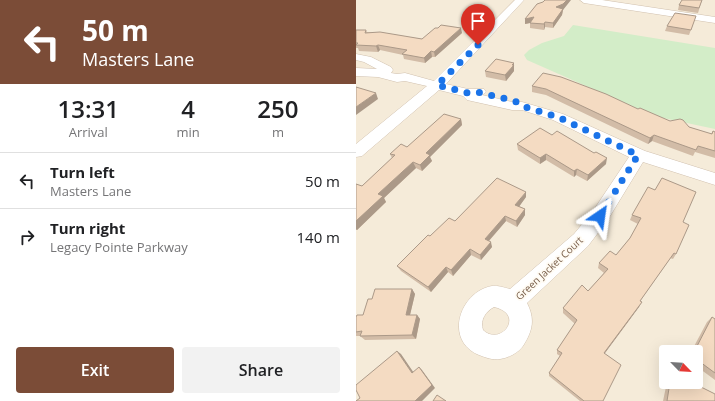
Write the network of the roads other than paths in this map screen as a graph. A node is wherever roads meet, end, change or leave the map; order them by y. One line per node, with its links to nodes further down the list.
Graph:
1 (520, 0): 7 (street)
2 (584, 0): 3 (street)
3 (715, 20)
4 (356, 57): 5 (street)
5 (382, 71): 6 (street); 7 (street)
6 (356, 72)
7 (437, 85): 8 (street); 9 (street)
8 (356, 152)
9 (638, 155): 10 (street); 11 (street, Green Jacket Court)
10 (715, 179)
11 (513, 301)

